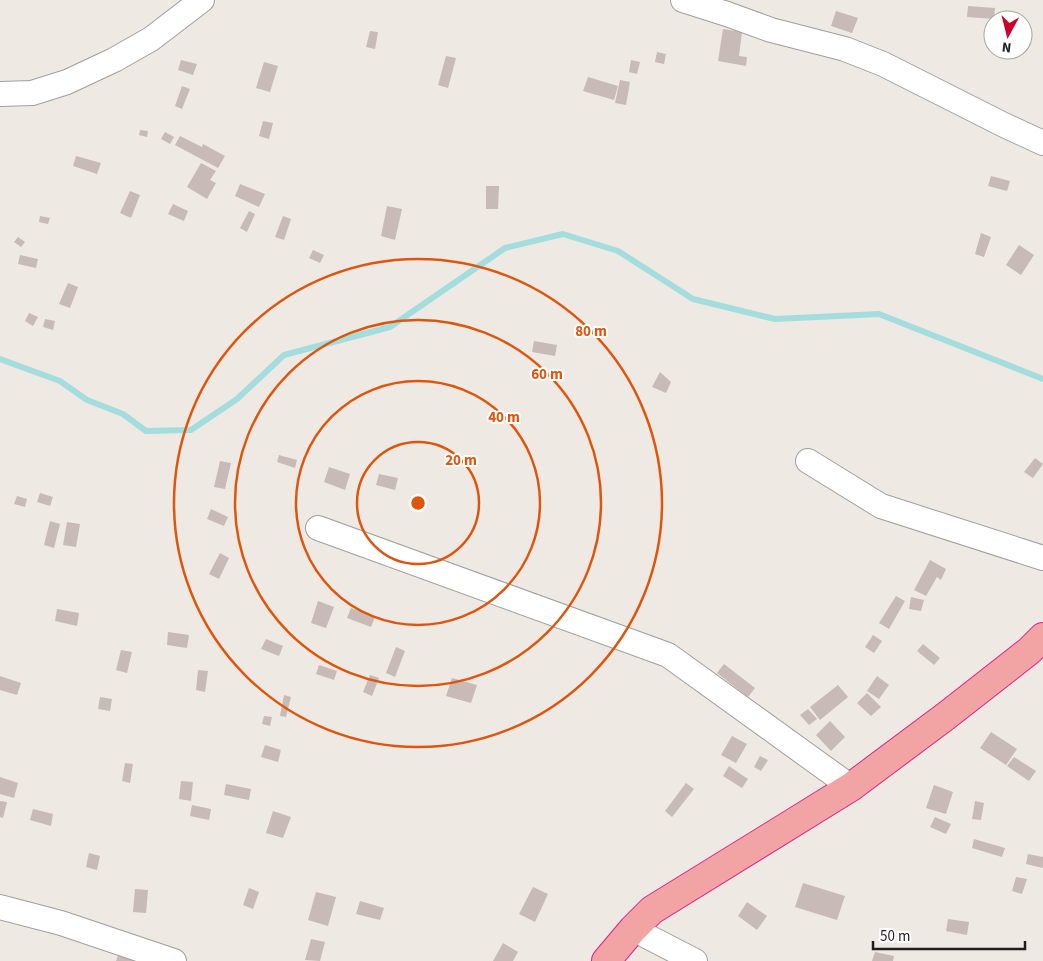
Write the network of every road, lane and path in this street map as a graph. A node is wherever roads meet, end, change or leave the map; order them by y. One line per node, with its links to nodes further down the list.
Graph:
1 (202, 0): 3 (street)
2 (683, 0): 4 (street)
3 (0, 94)
4 (1043, 143)
5 (808, 461): 7 (street)
6 (318, 528): 9 (street)
7 (1043, 558)
8 (1043, 637): 9 (highway)
9 (851, 787): 11 (highway)
10 (0, 907): 12 (street)
11 (633, 929): 13 (highway); 14 (street)
12 (174, 961)
13 (606, 961)
14 (695, 961)

